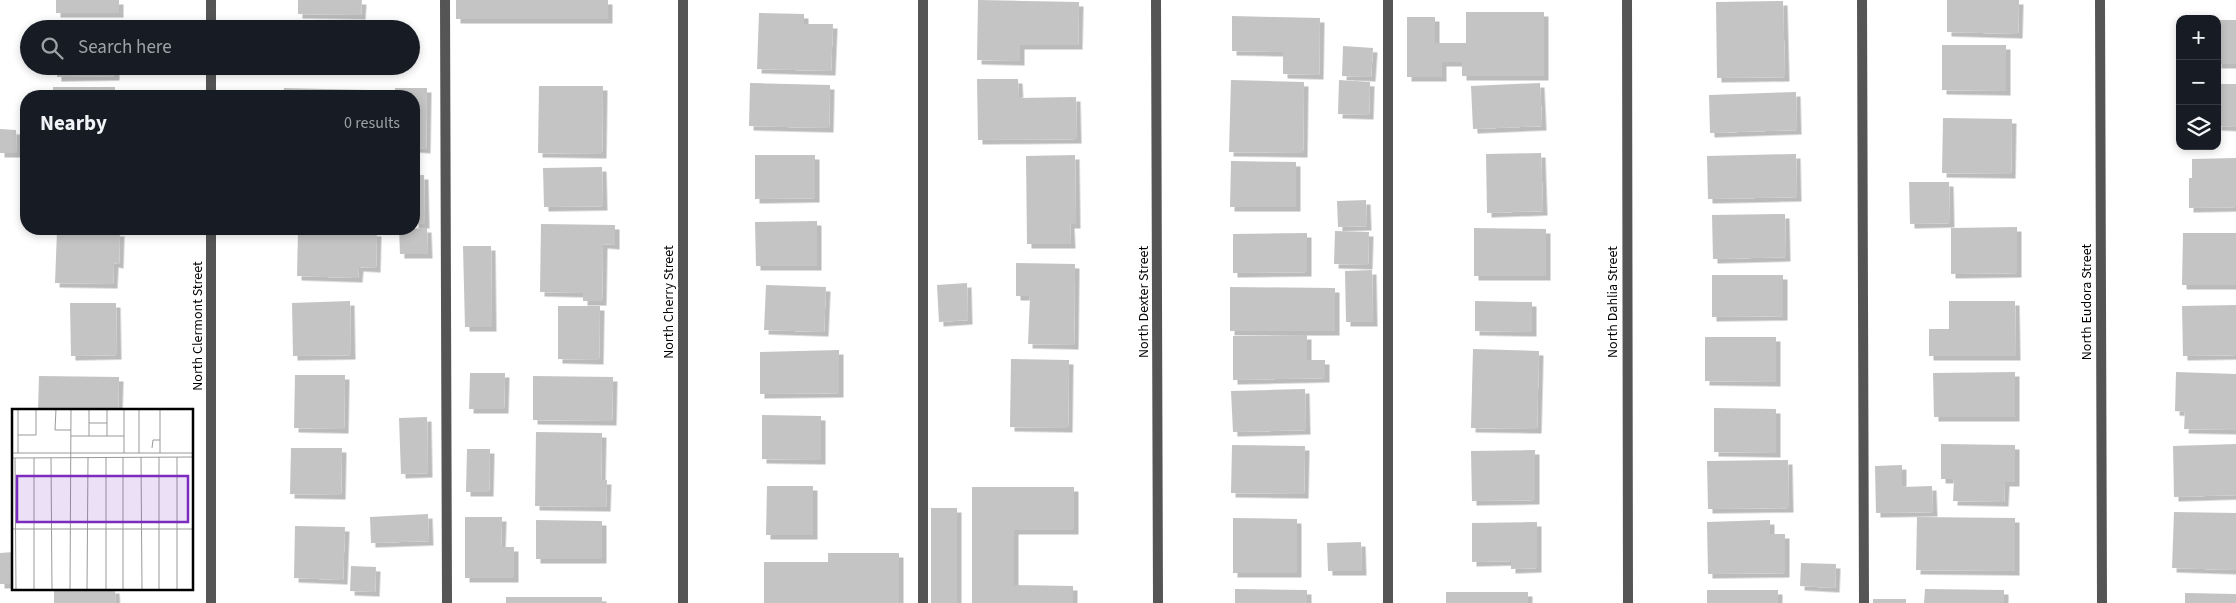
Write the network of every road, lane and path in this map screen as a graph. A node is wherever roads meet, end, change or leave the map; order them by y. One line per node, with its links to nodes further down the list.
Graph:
1 (211, 0): 10 (street)
2 (445, 0): 15 (street)
3 (682, 0): 16 (street, North Cherry Street)
4 (923, 0): 17 (street)
5 (1156, 0): 18 (street, North Dexter Street)
6 (1388, 0): 19 (street)
7 (1626, 0): 20 (street, North Dahlia Street)
8 (1862, 0): 21 (street)
9 (2100, 0): 22 (street, North Eudora Street)
10 (211, 20)
11 (211, 75): 12 (street)
12 (211, 90)
13 (211, 235): 14 (street, North Clermont Street)
14 (211, 603)
15 (447, 603)
16 (683, 603)
17 (923, 603)
18 (1158, 603)
19 (1388, 603)
20 (1628, 603)
21 (1864, 603)
22 (2102, 603)

